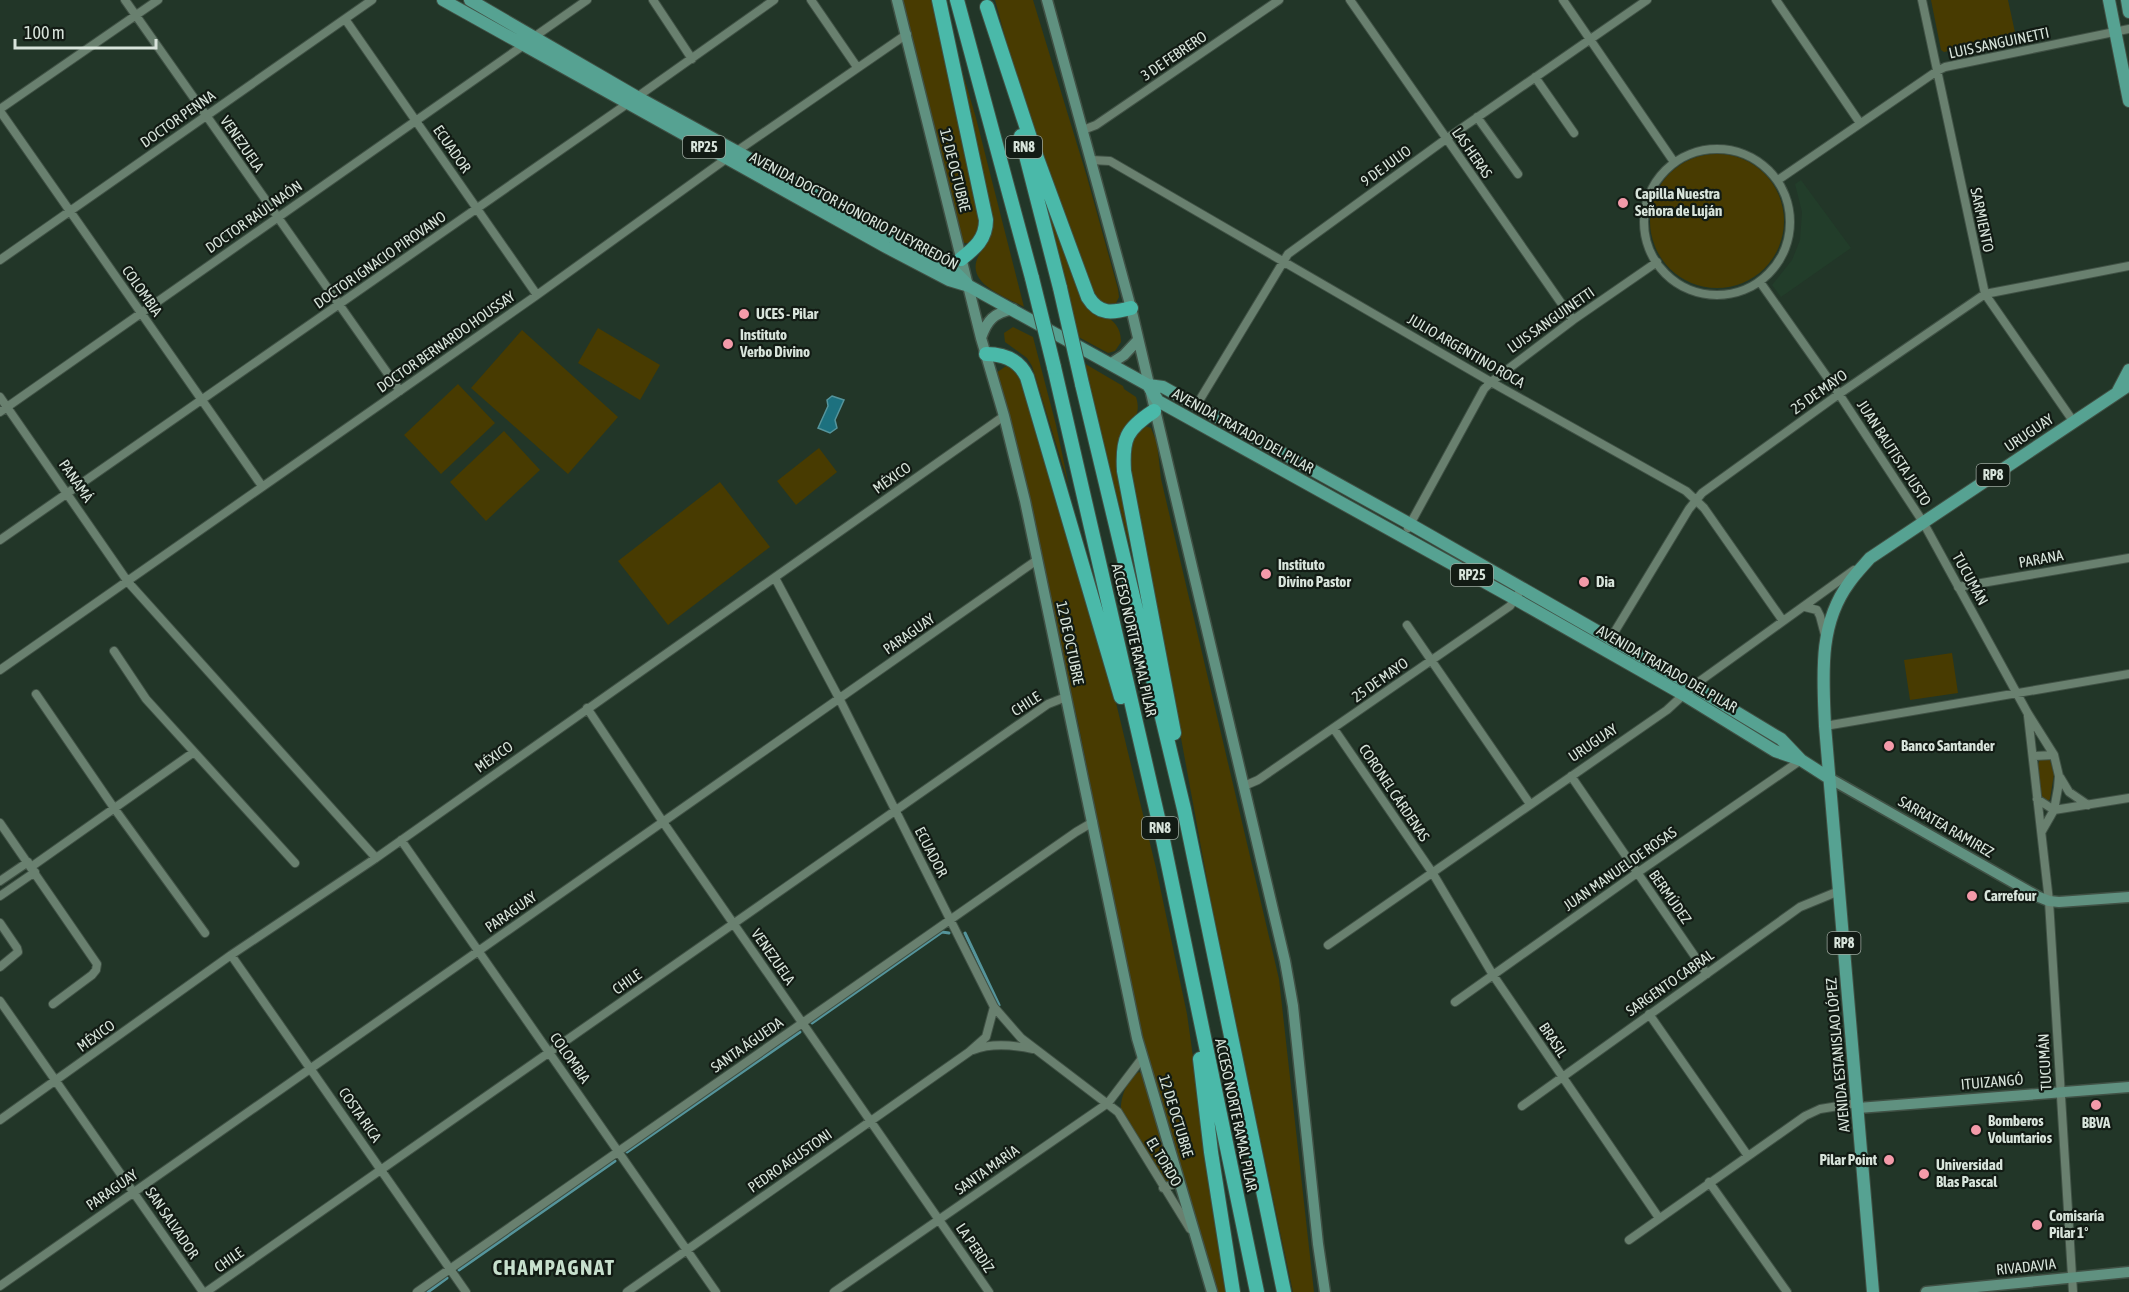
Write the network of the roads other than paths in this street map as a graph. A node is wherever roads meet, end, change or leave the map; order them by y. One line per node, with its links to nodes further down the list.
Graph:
1 (125, 0): 24 (street, VENEZUELA)
2 (158, 0): 24 (street)
3 (372, 0): 25 (street, DOCTOR PENNA)
4 (443, 0): 30 (main road, AVENIDA DOCTOR HONORIO PUEYRREDÓN / RP25)
5 (470, 0): 30 (main road, AVENIDA DOCTOR HONORIO PUEYRREDÓN / RP25)
6 (587, 0): 30 (street, DOCTOR RAÚL NAÓN)
7 (653, 0): 31 (street)
8 (774, 0): 31 (street, DOCTOR IGNACIO PIROVANO)
9 (811, 0): 32 (street)
10 (897, 0): 28 (street, 12 DE OCTUBRE)
11 (939, 0): 54 (highway)
12 (957, 0): 141 (highway, ACCESO NORTE RAMAL PILAR / RN8, bridge)
13 (1047, 0): 42 (street)
14 (1279, 0): 42 (street, 3 DE FEBRERO)
15 (1350, 0): 44 (street, LAS HERAS)
16 (1563, 0): 29 (street)
17 (1647, 0): 29 (street, 9 DE JULIO)
18 (1776, 0): 41 (street)
19 (1922, 0): 33 (street, SARMIENTO)
20 (2109, 0): 27 (main road)
21 (2127, 0): 23 (main road)
22 (987, 3): 64 (highway); 134 (highway, ACCESO NORTE RAMAL PILAR / RN8, bridge)
23 (2129, 12)
24 (136, 15): 37 (street); 38 (street, VENEZUELA)
25 (345, 19): 38 (street, DOCTOR PENNA); 40 (street, ECUADOR)
26 (2129, 30): 27 (street, LUIS SANGUINETTI)
27 (2115, 33): 33 (street, LUIS SANGUINETTI); 36 (main road)
28 (907, 34): 32 (street, DOCTOR BERNARDO HOUSSAY); 54 (street, 12 DE OCTUBRE)
29 (1590, 39): 34 (street, 9 DE JULIO); 48 (street)
30 (529, 41): 35 (main road, AVENIDA DOCTOR HONORIO PUEYRREDÓN / RP25); 40 (street, DOCTOR RAÚL NAÓN)
31 (692, 58): 35 (street, DOCTOR IGNACIO PIROVANO)
32 (857, 67): 45 (street, DOCTOR BERNARDO HOUSSAY)
33 (1937, 71): 41 (street, LUIS SANGUINETTI); 61 (street, SARMIENTO)
34 (1535, 77): 39 (street, 9 DE JULIO); 43 (street)
35 (632, 101): 45 (main road, AVENIDA DOCTOR HONORIO PUEYRREDÓN / RP25); 46 (main road, AVENIDA DOCTOR HONORIO PUEYRREDÓN / RP25); 51 (street, DOCTOR IGNACIO PIROVANO)
36 (2129, 101)
37 (0, 110): 52 (street, COLOMBIA)
38 (206, 116): 52 (street, DOCTOR PENNA); 53 (street, VENEZUELA)
39 (1477, 117): 44 (street, 9 DE JULIO); 49 (street)
40 (415, 120): 51 (street, ECUADOR); 53 (street, DOCTOR RAÚL NAÓN)
41 (1860, 123): 50 (street, LUIS SANGUINETTI)
42 (1083, 130): 47 (street)
43 (1574, 134)
44 (1446, 139): 56 (street, 9 DE JULIO); 67 (street, LAS HERAS)
45 (737, 151): 46 (street, DOCTOR BERNARDO HOUSSAY); 60 (main road, AVENIDA DOCTOR HONORIO PUEYRREDÓN / RP25)
46 (725, 159): 60 (main road, AVENIDA DOCTOR HONORIO PUEYRREDÓN / RP25); 62 (street, DOCTOR BERNARDO HOUSSAY)
47 (1091, 160): 56 (street, JULIO ARGENTINO ROCA); 64 (street)
48 (1674, 162): 50 (street); 57 (street)
49 (1518, 174)
50 (1778, 180): 59 (street)
51 (477, 209): 62 (street, ECUADOR); 63 (street, DOCTOR IGNACIO PIROVANO)
52 (70, 211): 55 (street, DOCTOR PENNA); 66 (street, COLOMBIA)
53 (277, 217): 63 (street, VENEZUELA); 66 (street, DOCTOR RAÚL NAÓN)
54 (962, 259): 60 (street, 12 DE OCTUBRE)
55 (0, 260)
56 (1283, 260): 73 (street, JULIO ARGENTINO ROCA); 81 (street, 9 DE JULIO)
57 (1657, 262): 59 (street); 67 (street, LUIS SANGUINETTI)
58 (2129, 266): 61 (street, 25 DE MAYO)
59 (1760, 282): 77 (street, JUAN BAUTISTA JUSTO)
60 (969, 286): 65 (main road, AVENIDA DOCTOR HONORIO PUEYRREDÓN / RP25); 68 (street, 12 DE OCTUBRE)
61 (1984, 294): 77 (street, 25 DE MAYO); 85 (street, SARMIENTO)
62 (537, 295): 76 (street, DOCTOR BERNARDO HOUSSAY)
63 (339, 305): 76 (street, VENEZUELA); 80 (street, DOCTOR IGNACIO PIROVANO)
64 (1131, 308): 69 (street)
65 (1013, 309): 68 (street); 71 (main road, AVENIDA DOCTOR HONORIO PUEYRREDÓN / RP25)
66 (141, 313): 80 (street, COLOMBIA); 82 (street, DOCTOR RAÚL NAÓN)
67 (1573, 320): 73 (street, LUIS SANGUINETTI)
68 (981, 338): 70 (street, 12 DE OCTUBRE)
69 (1138, 340): 71 (street); 74 (street)
70 (986, 354): 84 (street, 12 DE OCTUBRE); 141 (highway)
71 (1110, 364): 74 (main road, AVENIDA DOCTOR HONORIO PUEYRREDÓN / RP25)
72 (2129, 370): 78 (main road, RP8)
73 (1491, 382): 88 (street, JULIO ARGENTINO ROCA); 90 (street, LUIS SANGUINETTI)
74 (1148, 385): 81 (main road, AVENIDA TRATADO DEL PILAR / RP25); 83 (street); 91 (main road, AVENIDA TRATADO DEL PILAR / RP25)
75 (2129, 385): 78 (main road, RP8)
76 (400, 391): 86 (street, DOCTOR BERNARDO HOUSSAY)
77 (1839, 394): 88 (street, 25 DE MAYO); 89 (street, JUAN BAUTISTA JUSTO)
78 (2116, 394): 85 (main road, URUGUAY / RP8)
79 (0, 397): 82 (street, PANAMÁ)
80 (202, 401): 86 (street, COLOMBIA); 87 (street, DOCTOR IGNACIO PIROVANO)
81 (1196, 406): 90 (main road, AVENIDA TRATADO DEL PILAR / RP25)
82 (3, 409): 87 (street, PANAMÁ)
83 (1154, 411): 128 (street); 134 (highway)
84 (1004, 416): 95 (street, 12 DE OCTUBRE); 96 (street, MÉXICO)
85 (2073, 421): 89 (main road, URUGUAY / RP8)
86 (262, 486): 97 (street, DOCTOR BERNARDO HOUSSAY)
87 (68, 493): 92 (street, DOCTOR IGNACIO PIROVANO); 97 (street, PANAMÁ)
88 (1696, 498): 102 (street, JULIO ARGENTINO ROCA); 105 (street, 25 DE MAYO)
89 (1923, 522): 93 (main road, URUGUAY / RP8); 99 (street, TUCUMÁN)
90 (1410, 524): 91 (street, LUIS SANGUINETTI); 98 (main road, AVENIDA TRATADO DEL PILAR / RP25)
91 (1402, 537): 100 (main road, AVENIDA TRATADO DEL PILAR / RP25)
92 (0, 540)
93 (1870, 558): 101 (street, URUGUAY); 104 (main road, URUGUAY / RP8)
94 (2129, 558): 99 (street, PARANA)
95 (1037, 560): 115 (street, 12 DE OCTUBRE); 116 (street, PARAGUAY)
96 (775, 578): 116 (street, ECUADOR); 117 (street, MÉXICO)
97 (128, 582): 109 (street, DOCTOR BERNARDO HOUSSAY); 143 (street, PANAMÁ)
98 (1523, 587): 100 (street, 25 DE MAYO); 105 (main road, AVENIDA TRATADO DEL PILAR / RP25)
99 (1958, 587): 112 (street, TUCUMÁN)
100 (1515, 599): 106 (main road, AVENIDA TRATADO DEL PILAR / RP25); 108 (street, 25 DE MAYO)
101 (1805, 607): 102 (street, URUGUAY); 104 (street)
102 (1783, 621): 111 (street, URUGUAY)
103 (1407, 625): 108 (street)
104 (1826, 636): 119 (main road, AVENIDA ESTANISLAO LÓPEZ / RP8)
105 (1610, 639): 106 (street, 25 DE MAYO); 111 (main road, AVENIDA TRATADO DEL PILAR / RP25)
106 (1604, 650): 114 (main road, AVENIDA TRATADO DEL PILAR / RP25)
107 (114, 651): 121 (street)
108 (1431, 661): 120 (street, 25 DE MAYO); 131 (street)
109 (0, 670)
110 (2129, 674): 112 (street)
111 (1693, 686): 114 (street, URUGUAY); 124 (main road, AVENIDA TRATADO DEL PILAR / RP25)
112 (2018, 692): 118 (street, TUCUMÁN); 119 (street)
113 (36, 694): 133 (street)
114 (1684, 695): 124 (main road, AVENIDA TRATADO DEL PILAR / RP25); 125 (street, URUGUAY)
115 (1066, 697): 136 (street, CHILE); 138 (street, 12 DE OCTUBRE)
116 (840, 700): 136 (street, ECUADOR); 137 (street, PARAGUAY)
117 (587, 708): 137 (street, VENEZUELA); 142 (street, MÉXICO)
118 (2027, 712): 122 (street, TUCUMÁN); 123 (street, TUCUMÁN)
119 (1825, 726): 127 (main road, AVENIDA ESTANISLAO LÓPEZ / RP8)
120 (1334, 729): 128 (street, 25 DE MAYO); 146 (street, CORONEL CÁRDENAS)
121 (194, 752): 133 (street); 144 (street)
122 (2054, 755): 123 (street); 126 (street, TUCUMÁN)
123 (2034, 756): 130 (street, TUCUMÁN)
124 (1801, 760): 127 (main road, AVENIDA TRATADO DEL PILAR / RP25); 147 (street, JUAN MANUEL DE ROSAS)
125 (1571, 776): 131 (street, URUGUAY); 147 (street, BERMÚDEZ)
126 (2059, 776): 132 (street); 135 (street, TUCUMÁN)
127 (1829, 778): 149 (main road, AVENIDA ESTANISLAO LÓPEZ / RP8); 152 (street, SARRATEA RAMIREZ / RP25)
128 (1244, 786): 214 (street)
129 (2129, 798): 132 (street)
130 (2037, 800): 135 (street); 140 (street, TUCUMÁN)
131 (1530, 804): 146 (street, URUGUAY)
132 (2088, 805): 135 (street)
133 (114, 808): 145 (street); 156 (street)
134 (1184, 809): 213 (highway, ACCESO NORTE RAMAL PILAR / RN8)
135 (2054, 810): 140 (street, TUCUMÁN)
136 (895, 811): 153 (street, ECUADOR); 155 (street, CHILE)
137 (663, 822): 155 (street, VENEZUELA); 158 (street, PARAGUAY)
138 (1093, 822): 153 (street, SANTA ÁGUEDA); 176 (street, 12 DE OCTUBRE)
139 (0, 823): 145 (street)
140 (2042, 831): 152 (street, TUCUMÁN)
141 (1162, 835): 165 (highway, ACCESO NORTE RAMAL PILAR / RN8)
142 (401, 840): 143 (street, MÉXICO); 158 (street, COLOMBIA)
143 (376, 858): 159 (street, MÉXICO)
144 (295, 863)
145 (31, 867): 148 (street); 150 (street); 166 (street)
146 (1432, 872): 157 (street, URUGUAY); 162 (street, BRASIL)
147 (1637, 873): 161 (street, BERMÚDEZ); 162 (street, JUAN MANUEL DE ROSAS)
148 (0, 881)
149 (1839, 891): 161 (street, SARGENTO CABRAL); 184 (main road, AVENIDA ESTANISLAO LÓPEZ / RP8)
150 (0, 896)
151 (2129, 897): 152 (street, RP25)
152 (2049, 901): 181 (street, TUCUMÁN)
153 (950, 918): 167 (street, ECUADOR); 169 (street, SANTA ÁGUEDA)
154 (0, 923): 160 (street)
155 (733, 924): 169 (street, VENEZUELA); 175 (street, CHILE)
156 (204, 933)
157 (1328, 945)
158 (478, 951): 175 (street, COLOMBIA); 177 (street, PARAGUAY)
159 (231, 955): 177 (street, COSTA RICA); 179 (street, MÉXICO)
160 (0, 967)
161 (1707, 974): 168 (street, SARGENTO CABRAL)
162 (1493, 975): 164 (street, JUAN MANUEL DE ROSAS); 178 (street, BRASIL)
163 (0, 1001): 179 (street, SAN SALVADOR)
164 (1455, 1002)
165 (1196, 1003): 211 (highway); 212 (highway, ACCESO NORTE RAMAL PILAR / RN8)
166 (53, 1004)
167 (994, 1007): 170 (street, ECUADOR); 171 (street)
168 (1649, 1014): 178 (street, SARGENTO CABRAL); 188 (street)
169 (802, 1023): 186 (street, VENEZUELA); 187 (street, SANTA ÁGUEDA)
170 (1009, 1026): 171 (street); 172 (street); 173 (street, ECUADOR)
171 (989, 1028): 172 (street); 174 (street, PEDRO AGUSTONI)
172 (1000, 1046): 173 (street, PEDRO AGUSTONI); 174 (street, PEDRO AGUSTONI)
173 (1036, 1049): 182 (street, ECUADOR)
174 (969, 1052): 186 (street, PEDRO AGUSTONI)
175 (550, 1053): 187 (street, COLOMBIA); 189 (street, CHILE)
176 (1143, 1057): 182 (street, SANTA MARÍA); 190 (street, 12 DE OCTUBRE)
177 (310, 1068): 189 (street, COSTA RICA); 193 (street, PARAGUAY)
178 (1561, 1076): 183 (street, SARGENTO CABRAL); 194 (street, BRASIL)
179 (56, 1081): 185 (street, MÉXICO); 193 (street, SAN SALVADOR)
180 (2129, 1087): 181 (street, ITUIZANGÓ)
181 (2060, 1092): 184 (street, ITUIZANGÓ); 201 (street, TUCUMÁN)
182 (1108, 1102): 192 (street, EL TORDO); 195 (street, SANTA MARÍA)
183 (1522, 1106)
184 (1857, 1106): 188 (street, ITUIZANGÓ); 216 (main road, AVENIDA ESTANISLAO LÓPEZ / RP8)
185 (0, 1120)
186 (871, 1120): 195 (street, VENEZUELA); 198 (street, PEDRO AGUSTONI)
187 (619, 1151): 198 (street, COLOMBIA); 199 (street, SANTA ÁGUEDA)
188 (1748, 1156): 191 (street, ITUIZANGÓ)
189 (381, 1169): 199 (street, COSTA RICA); 203 (street, CHILE)
190 (1180, 1182): 192 (street); 196 (street, 12 DE OCTUBRE)
191 (1709, 1182): 194 (street, ITUIZANGÓ); 215 (street)
192 (1163, 1188): 196 (street, EL TORDO)
193 (134, 1191): 202 (street, PARAGUAY); 203 (street, SAN SALVADOR)
194 (1659, 1218): 197 (street, ITUIZANGÓ)
195 (939, 1219): 208 (street, SANTA MARÍA); 209 (street, LA PERDÍZ)
196 (1196, 1238): 210 (street, 12 DE OCTUBRE)
197 (1629, 1240)
198 (687, 1250): 206 (street, PEDRO AGUSTONI); 207 (street, COLOMBIA)
199 (450, 1268): 204 (street, SANTA ÁGUEDA); 205 (street, COSTA RICA)
200 (2129, 1272): 201 (street, RIVADAVIA)
201 (2072, 1278): 217 (street, RIVADAVIA); 218 (street, TUCUMÁN)
202 (0, 1286)
203 (205, 1292)
204 (417, 1292)
205 (466, 1292)
206 (627, 1292)
207 (716, 1292)
208 (834, 1292)
209 (989, 1292)
210 (1212, 1292)
211 (1233, 1292)
212 (1257, 1292)
213 (1284, 1292)
214 (1325, 1292)
215 (1787, 1292)
216 (1873, 1292)
217 (1926, 1292)
218 (2073, 1292)

